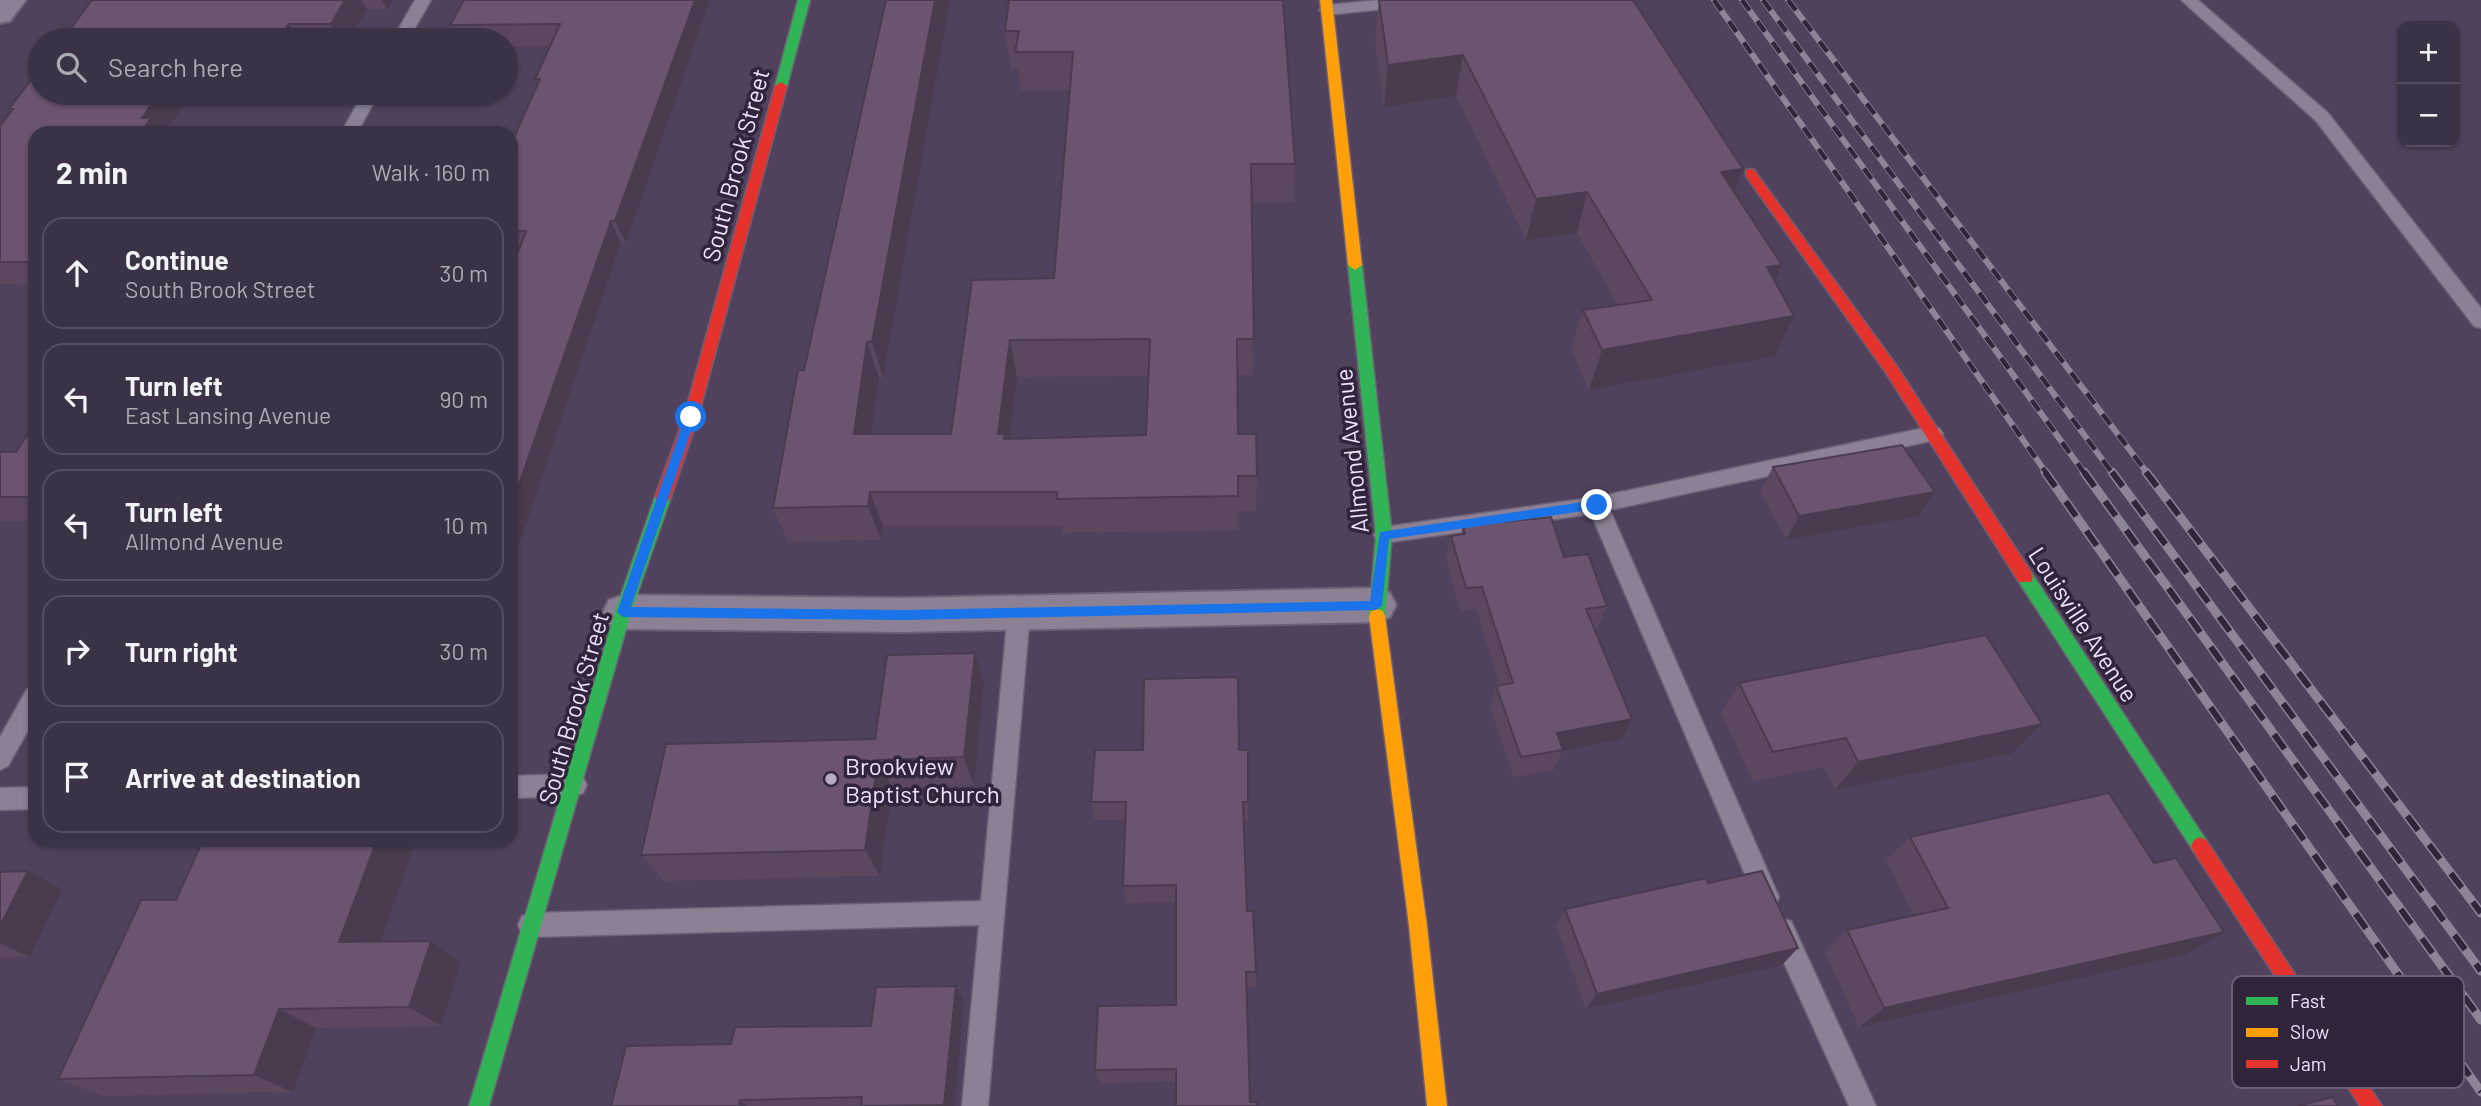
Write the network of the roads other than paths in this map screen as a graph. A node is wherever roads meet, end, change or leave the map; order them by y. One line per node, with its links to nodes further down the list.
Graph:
1 (12, 0): 7 (street)
2 (423, 0): 8 (lane)
3 (804, 0): 17 (street, South Brook Street)
4 (1422, 0): 6 (lane)
5 (2189, 0): 12 (lane)
6 (1326, 5): 15 (street, Allmond Avenue)
7 (0, 15)
8 (407, 28)
9 (364, 105): 10 (lane)
10 (353, 126)
11 (1750, 173): 13 (street, Louisville Avenue)
12 (2481, 321)
13 (1933, 434): 14 (lane); 27 (street, Louisville Avenue)
14 (1597, 505): 15 (lane); 32 (lane)
15 (1384, 535): 16 (street, Allmond Avenue)
16 (1376, 606): 18 (street); 31 (street, Allmond Avenue)
17 (623, 612): 18 (street); 21 (street, South Brook Street)
18 (1019, 612): 25 (lane)
19 (28, 709): 20 (lane)
20 (0, 759)
21 (575, 785): 22 (lane); 26 (street, South Brook Street)
22 (518, 787)
23 (28, 798): 24 (lane)
24 (0, 799)
25 (994, 913): 26 (lane); 30 (lane)
26 (531, 925): 29 (street, South Brook Street)
27 (2285, 976)
28 (2360, 1088): 33 (street, Louisville Avenue)
29 (479, 1106)
30 (975, 1106)
31 (1437, 1106)
32 (1863, 1106)
33 (2372, 1106)

